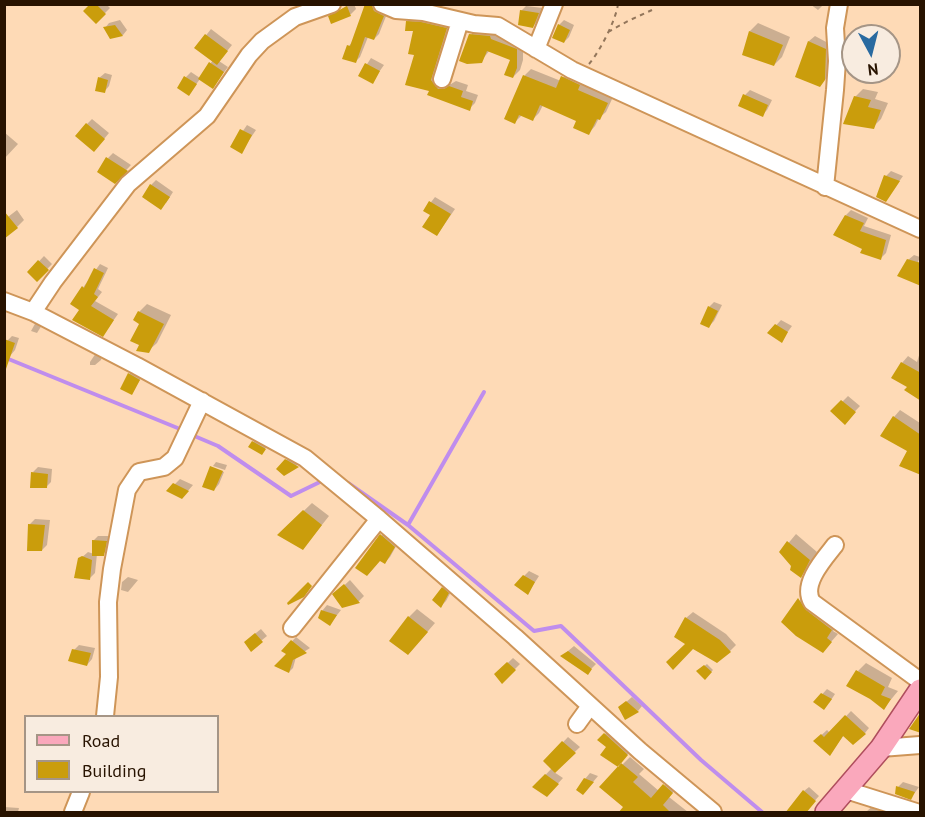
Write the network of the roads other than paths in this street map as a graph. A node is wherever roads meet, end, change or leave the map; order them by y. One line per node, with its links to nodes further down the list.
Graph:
1 (332, 4): 11 (street)
2 (381, 4): 5 (street)
3 (554, 4): 6 (street)
4 (839, 4): 8 (street)
5 (460, 21): 6 (street); 7 (street)
6 (536, 49): 8 (street)
7 (442, 78)
8 (825, 187): 9 (street)
9 (921, 229)
10 (4, 301): 11 (street)
11 (33, 312): 12 (street)
12 (202, 401): 13 (street); 19 (street)
13 (379, 519): 15 (street); 18 (street)
14 (836, 545): 16 (street)
15 (292, 628)
16 (921, 681)
17 (921, 690): 22 (main road)
18 (590, 706): 20 (street); 26 (street)
19 (105, 715)
20 (577, 724)
21 (921, 745): 22 (street)
22 (881, 748): 23 (main road)
23 (846, 790): 27 (main road); 28 (street)
24 (81, 793): 25 (street)
25 (73, 813)
26 (713, 813)
27 (826, 813)
28 (916, 813)

